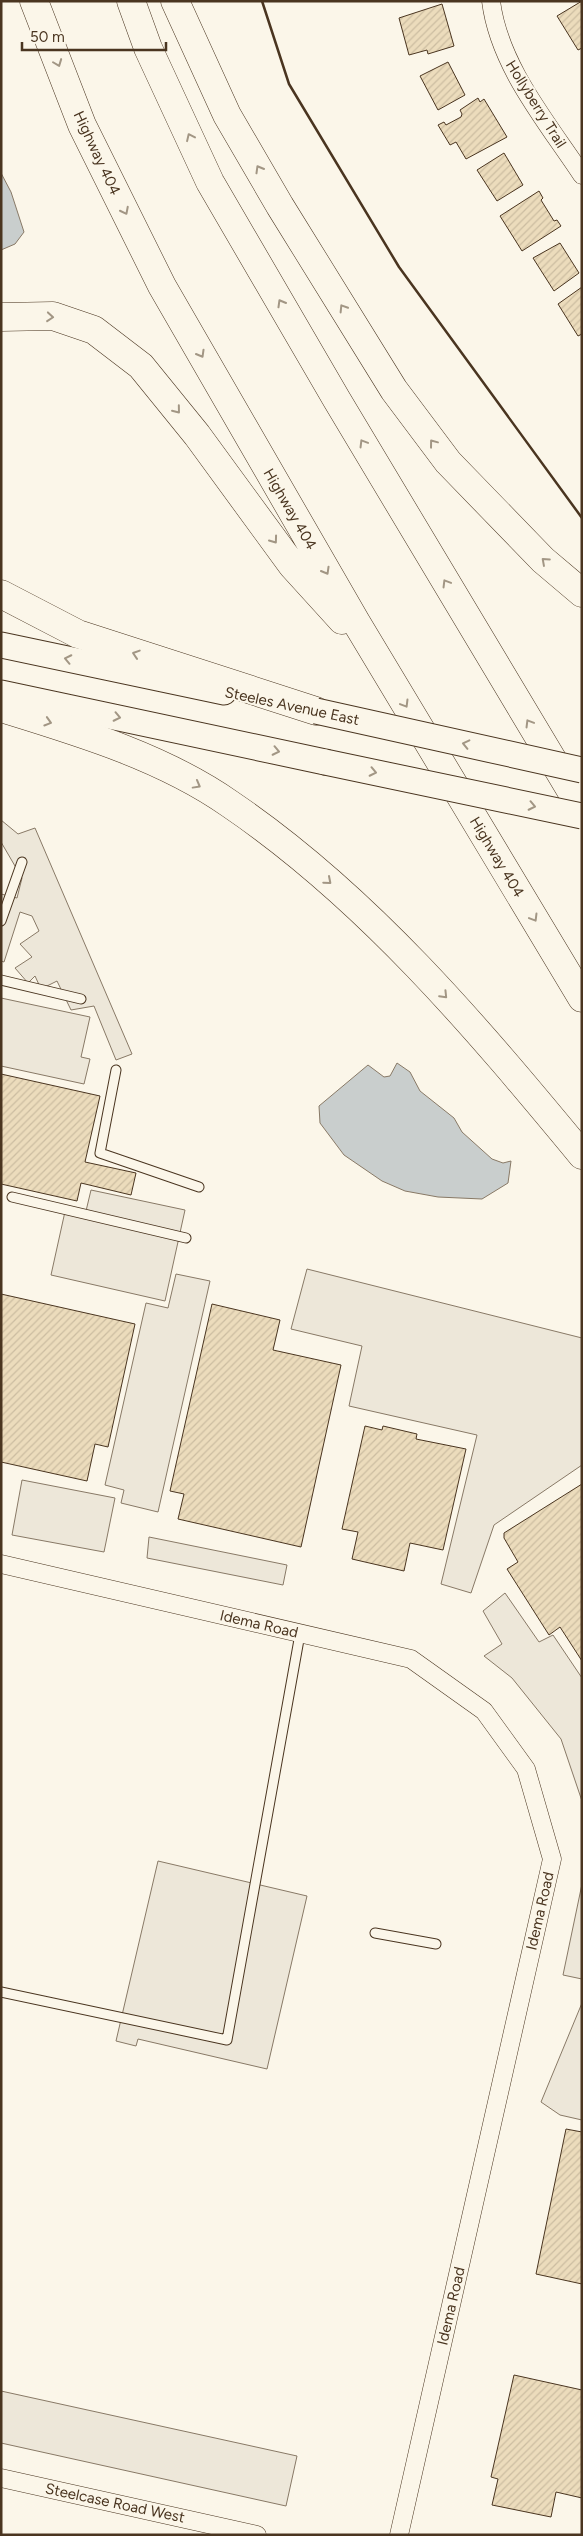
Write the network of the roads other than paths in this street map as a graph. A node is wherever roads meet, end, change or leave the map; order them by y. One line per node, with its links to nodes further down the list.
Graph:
1 (34, 1): 10 (highway, Highway 404, one-way to 10)
2 (131, 1): 15 (highway, one-way to 2)
3 (175, 1): 7 (highway, one-way to 3)
4 (491, 1): 5 (street, Hollyberry Trail)
5 (582, 175)
6 (1, 317): 10 (highway, one-way to 10)
7 (582, 593)
8 (1, 594): 13 (highway, one-way to 8)
9 (1, 645): 13 (main road, Steeles Avenue East, one-way to 9)
10 (380, 662): 20 (highway, Highway 404, one-way to 20)
11 (1, 692): 16 (main road, one-way to 16, bridge)
12 (1, 708): 23 (highway, one-way to 23)
13 (316, 711): 14 (main road, Steeles Avenue East, one-way to 13, bridge)
14 (582, 770)
15 (582, 809)
16 (582, 816)
17 (22, 862): 18 (lane)
18 (1, 921)
19 (1, 980): 21 (lane)
20 (582, 998)
21 (81, 999)
22 (116, 1070): 24 (lane)
23 (582, 1155)
24 (198, 1187)
25 (12, 1197): 26 (lane)
26 (186, 1238)
27 (1, 1564): 28 (street, Idema Road)
28 (300, 1634): 31 (lane); 34 (street, Idema Road)
29 (375, 1933): 30 (lane)
30 (436, 1944)
31 (1, 1992)
32 (1, 2478): 33 (street, Steelcase Road West)
33 (258, 2535)
34 (399, 2535)

